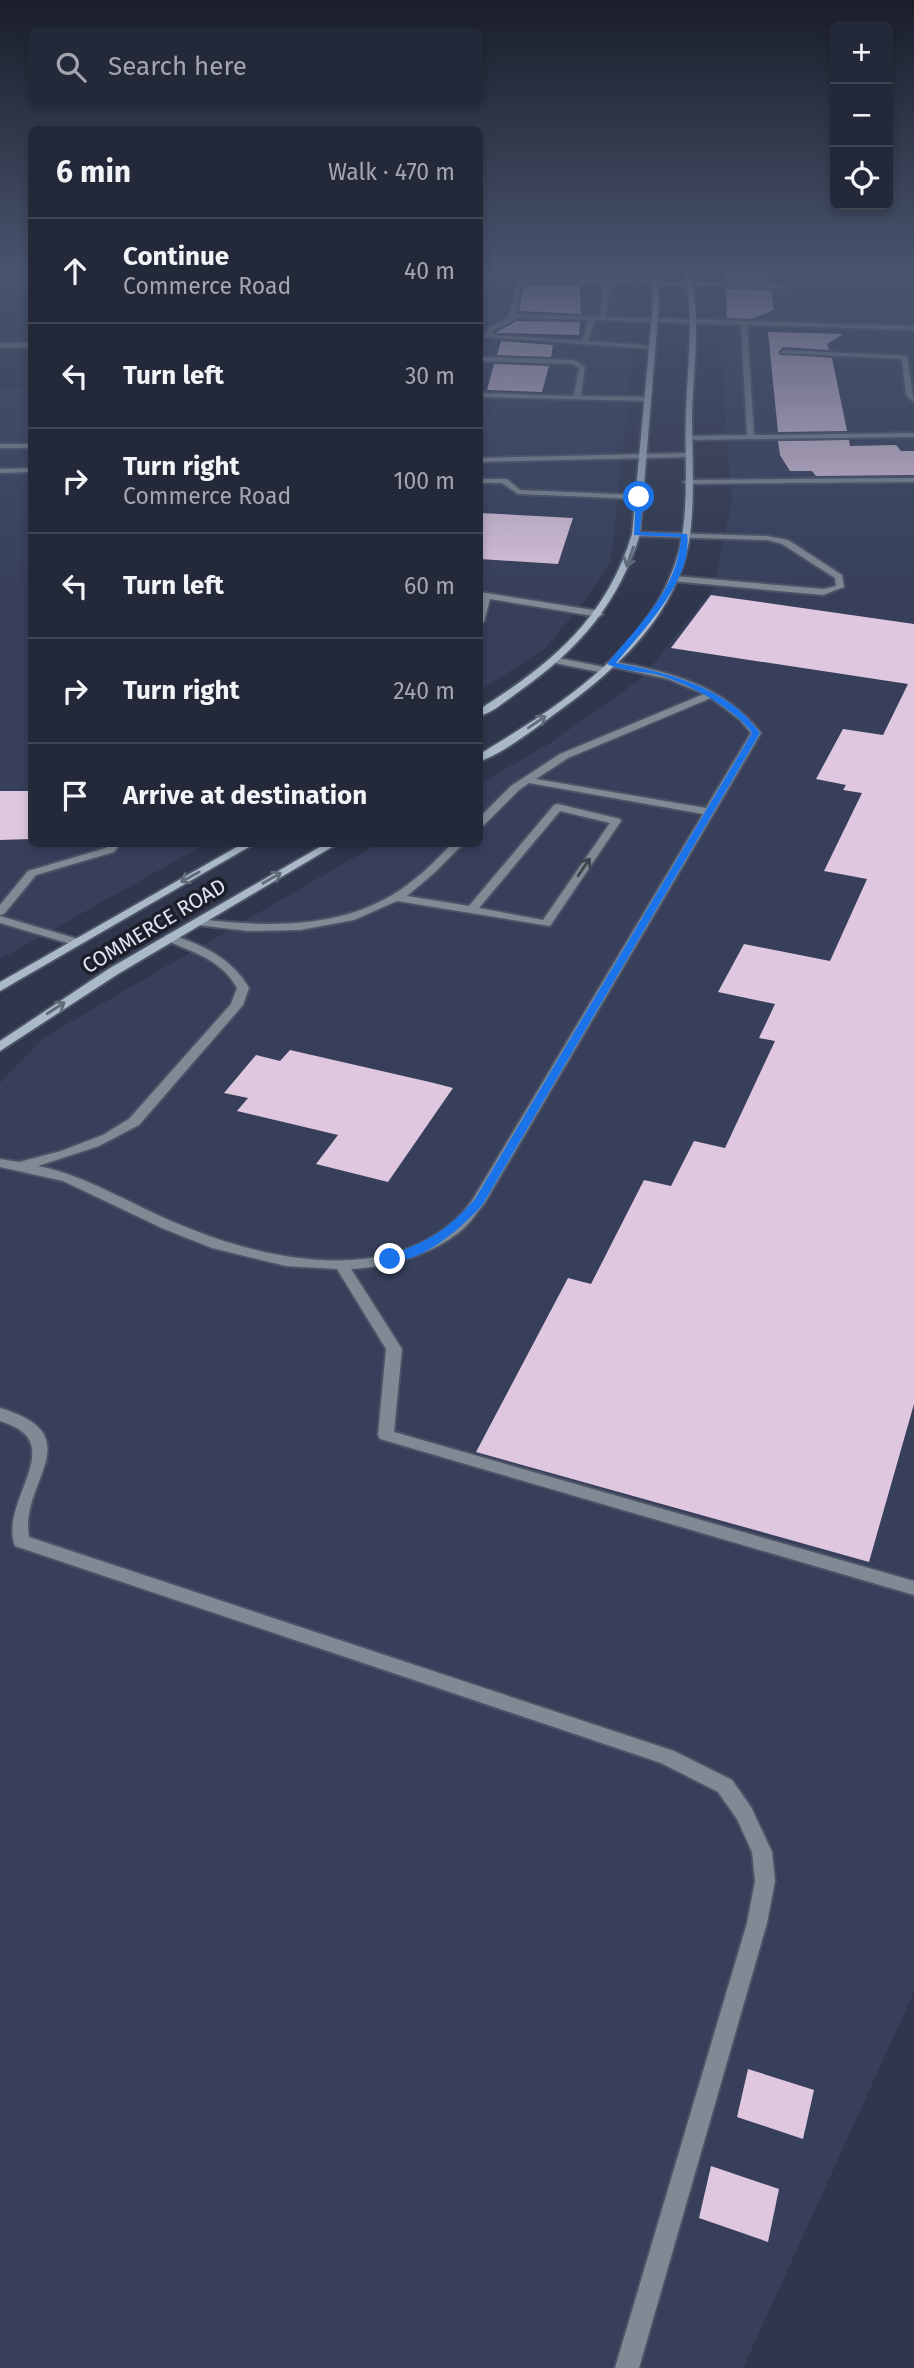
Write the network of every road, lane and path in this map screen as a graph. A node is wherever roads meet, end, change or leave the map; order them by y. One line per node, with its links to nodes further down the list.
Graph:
1 (580, 381): 7 (street)
2 (649, 381): 8 (main road)
3 (690, 381): 12 (main road)
4 (748, 381): 11 (street)
5 (908, 381): 9 (street)
6 (483, 395): 7 (street)
7 (577, 398): 8 (street)
8 (648, 399): 16 (main road)
9 (914, 400)
10 (914, 435): 11 (street)
11 (751, 437): 12 (street)
12 (688, 438): 15 (main road)
13 (0, 446): 14 (street)
14 (28, 446)
15 (688, 455): 16 (street); 22 (main road)
16 (643, 456): 17 (street); 23 (main road)
17 (483, 460)
18 (28, 470): 19 (street)
19 (0, 471)
20 (914, 480): 22 (street)
21 (483, 481): 23 (street)
22 (687, 482): 25 (main road)
23 (639, 497): 24 (main road)
24 (636, 534): 25 (street); 28 (main road, one-way to 28)
25 (685, 536): 26 (main road); 26 (street)
26 (674, 579): 30 (main road)
27 (483, 595): 28 (street)
28 (598, 614): 29 (main road)
29 (553, 660): 30 (street); 32 (main road)
30 (608, 667): 31 (street); 33 (main road, one-way to 30)
31 (710, 695): 34 (street); 35 (street)
32 (483, 711)
33 (483, 756)
34 (527, 780): 35 (street); 36 (street)
35 (709, 812): 52 (street)
36 (483, 820)
37 (112, 847): 43 (street)
38 (244, 847): 47 (main road, COMMERCE ROAD, one-way to 47)
39 (327, 847): 45 (main road, COMMERCE ROAD, one-way to 39)
40 (455, 847): 41 (street)
41 (397, 898): 42 (street); 45 (street)
42 (472, 909): 42 (street, one-way to 42)
43 (0, 912)
44 (0, 919): 47 (street)
45 (198, 922): 46 (main road, COMMERCE ROAD)
46 (169, 938): 49 (main road, COMMERCE ROAD, one-way to 46); 51 (street)
47 (74, 941): 48 (main road, COMMERCE ROAD)
48 (0, 987)
49 (0, 1047)
50 (0, 1163): 51 (street)
51 (17, 1167): 52 (street)
52 (342, 1266): 55 (street)
53 (0, 1414): 54 (street)
54 (7, 1520): 56 (street)
55 (914, 1588)
56 (626, 2368)

